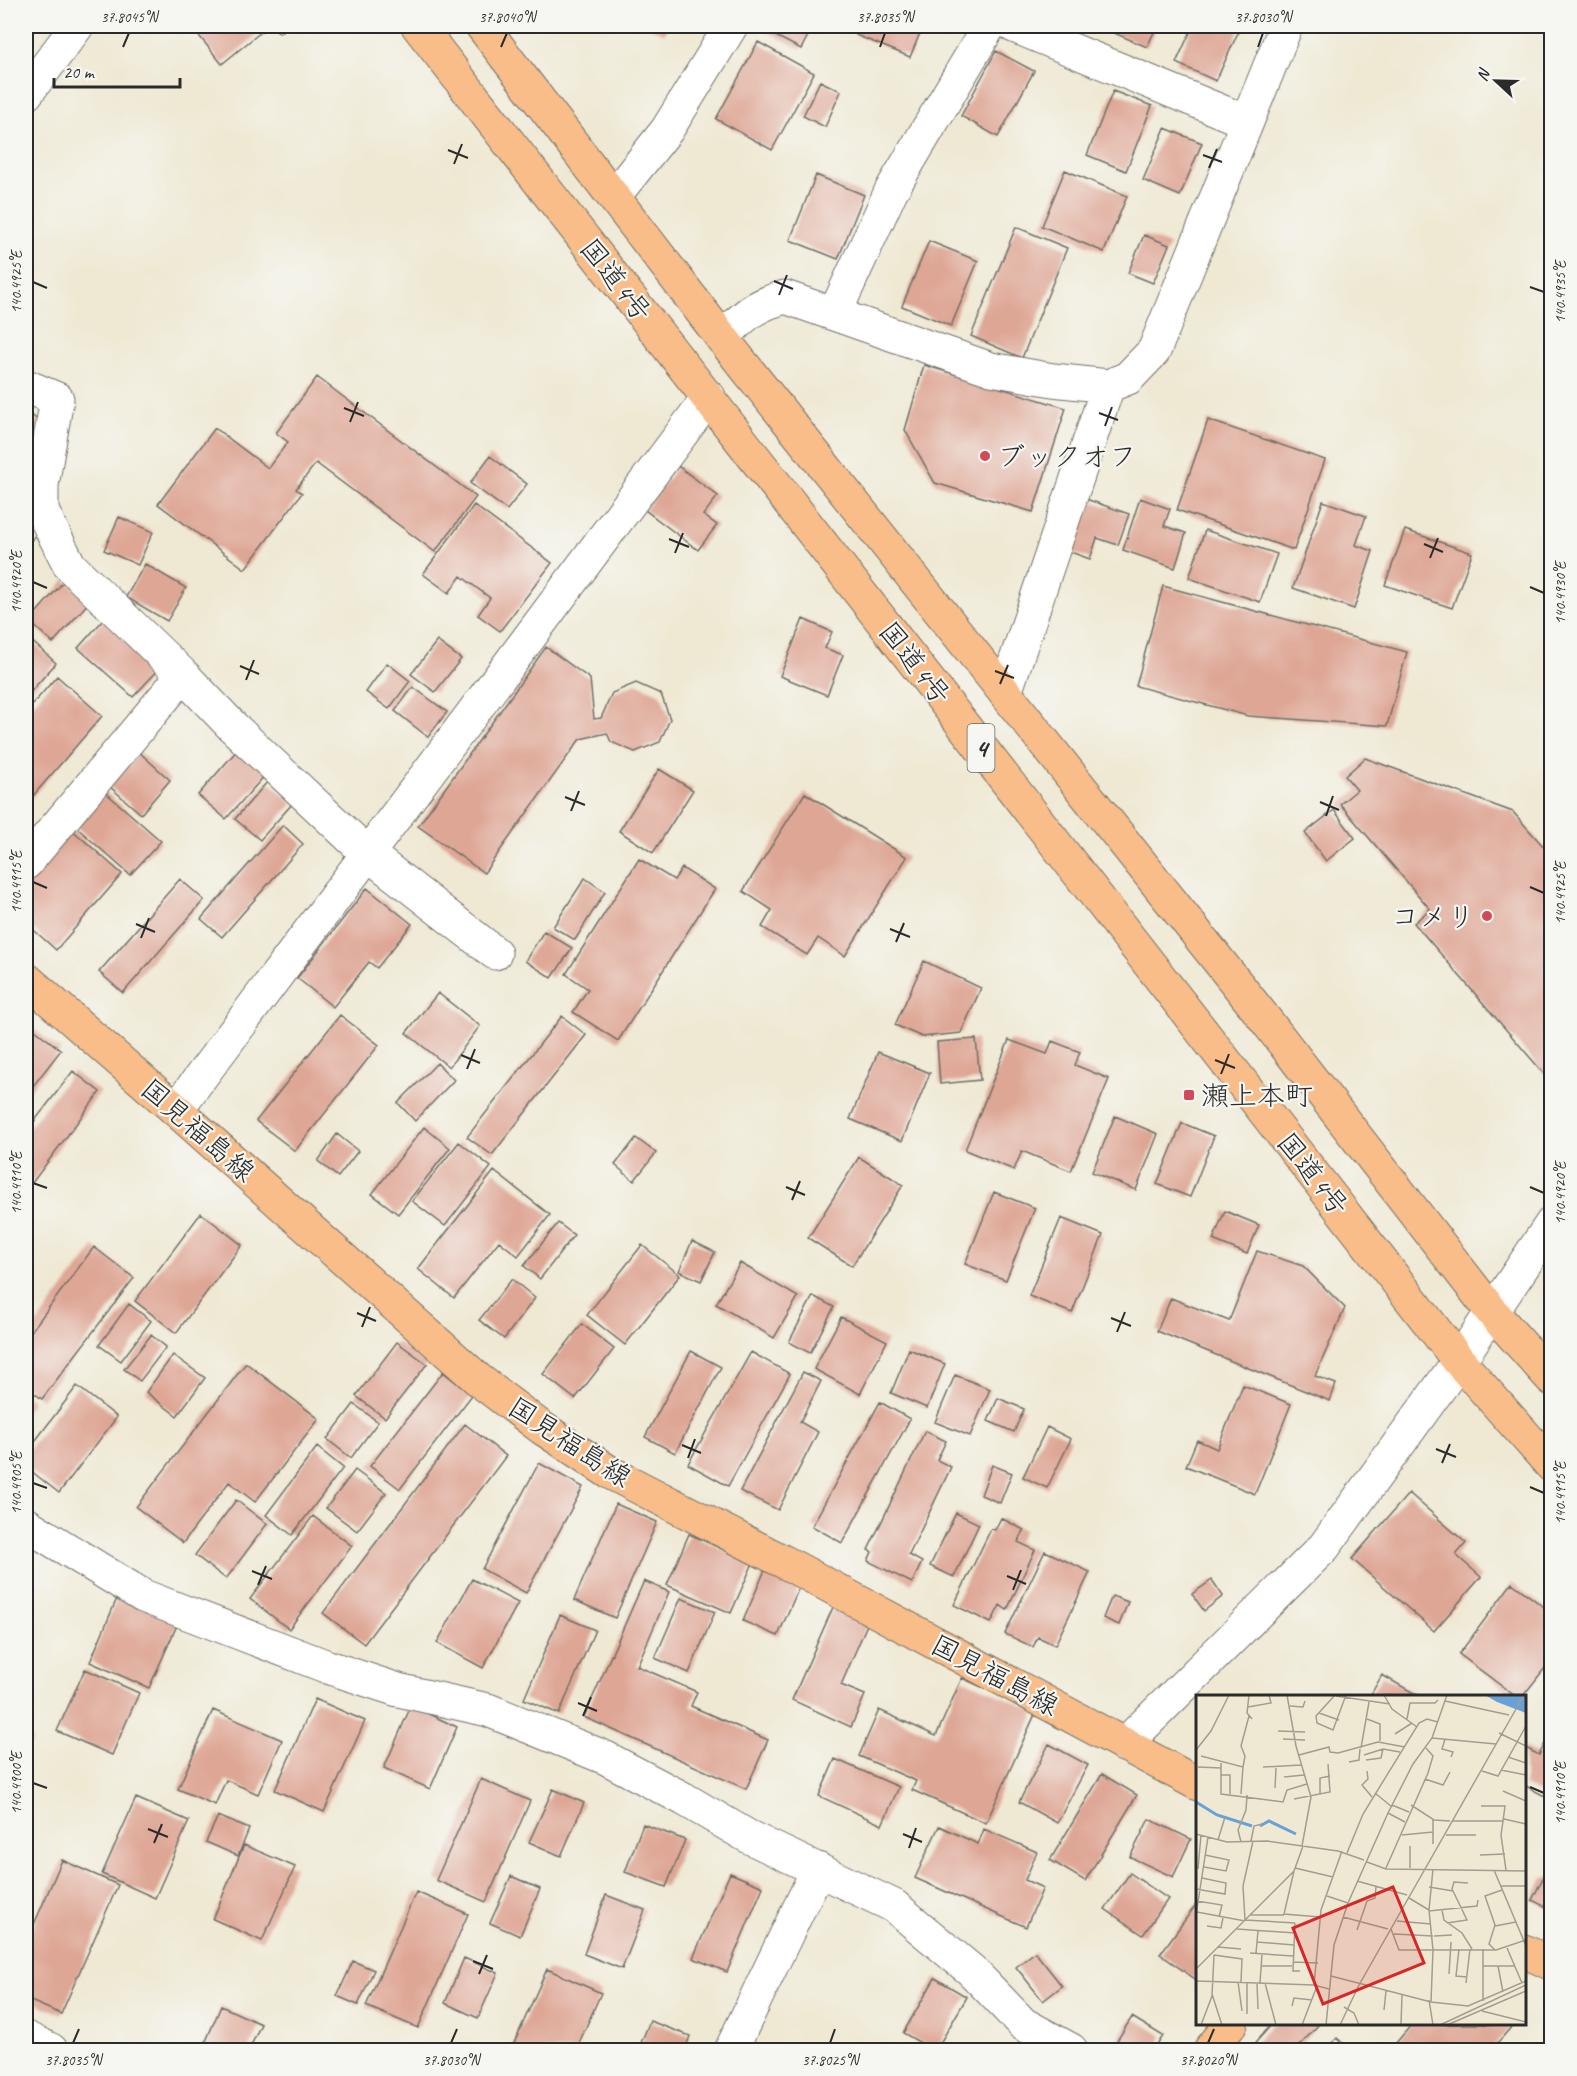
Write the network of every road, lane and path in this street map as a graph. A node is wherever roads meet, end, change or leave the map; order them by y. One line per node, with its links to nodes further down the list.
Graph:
1 (77, 26): 8 (street)
2 (418, 26): 15 (main road, 国道4号 / 4)
3 (482, 26): 10 (main road, 国道4号 / 4)
4 (731, 26): 10 (street)
5 (989, 26): 11 (street)
6 (1014, 26): 9 (street)
7 (1286, 26): 9 (street)
8 (26, 94)
9 (1247, 122): 14 (street)
10 (614, 196): 12 (main road, 国道4号 / 4)
11 (835, 313): 12 (street); 14 (street)
12 (722, 338): 17 (main road, 国道4号 / 4)
13 (26, 386): 16 (street)
14 (1108, 386): 17 (street)
15 (709, 398): 18 (street); 25 (main road, 国道4号 / 4)
16 (183, 675): 18 (street); 19 (street)
17 (1005, 693): 24 (main road, 国道4号 / 4)
18 (368, 854): 20 (street); 22 (street)
19 (26, 863)
20 (495, 953)
21 (26, 980): 22 (main road, 国見福島線)
22 (176, 1110): 29 (main road, 国見福島線)
23 (1551, 1223): 24 (street)
24 (1492, 1312): 25 (street); 26 (main road, 国道4号 / 4)
25 (1459, 1361): 27 (main road, 国道4号 / 4); 29 (street)
26 (1551, 1379)
27 (1551, 1466)
28 (26, 1524): 31 (street)
29 (1124, 1745): 30 (main road, 国見福島線)
30 (1196, 1783)
31 (818, 1869): 37 (street); 38 (street)
32 (1526, 1952): 33 (main road)
33 (1551, 1964)
34 (1230, 2025): 39 (main road)
35 (26, 2038): 36 (street)
36 (51, 2050)
37 (731, 2050)
38 (1071, 2050)
39 (1210, 2050)

